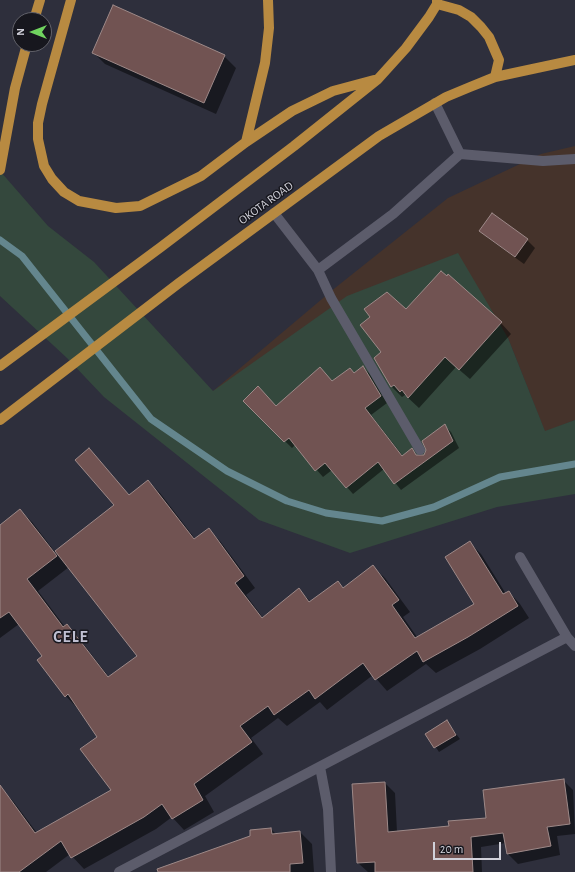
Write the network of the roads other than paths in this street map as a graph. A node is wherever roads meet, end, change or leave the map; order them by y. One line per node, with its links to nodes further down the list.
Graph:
1 (40, 0): 5 (main road)
2 (71, 0): 11 (main road)
3 (268, 0): 11 (main road)
4 (437, 2): 8 (main road); 9 (main road)
5 (36, 12)
6 (25, 52): 14 (main road)
7 (575, 60): 8 (main road, OKOTA ROAD)
8 (495, 77): 10 (main road, OKOTA ROAD)
9 (378, 79): 11 (main road); 17 (main road)
10 (436, 103): 12 (street); 15 (main road, OKOTA ROAD)
11 (246, 142)
12 (460, 154): 13 (street); 16 (street)
13 (575, 160)
14 (0, 170)
15 (274, 213): 16 (street); 18 (main road, OKOTA ROAD)
16 (318, 270): 19 (street)
17 (0, 366)
18 (0, 420)
19 (420, 450)
20 (520, 557): 21 (street)
21 (567, 637): 22 (street); 23 (street)
22 (575, 646)
23 (320, 767): 24 (street); 25 (street)
24 (118, 872)
25 (331, 872)

